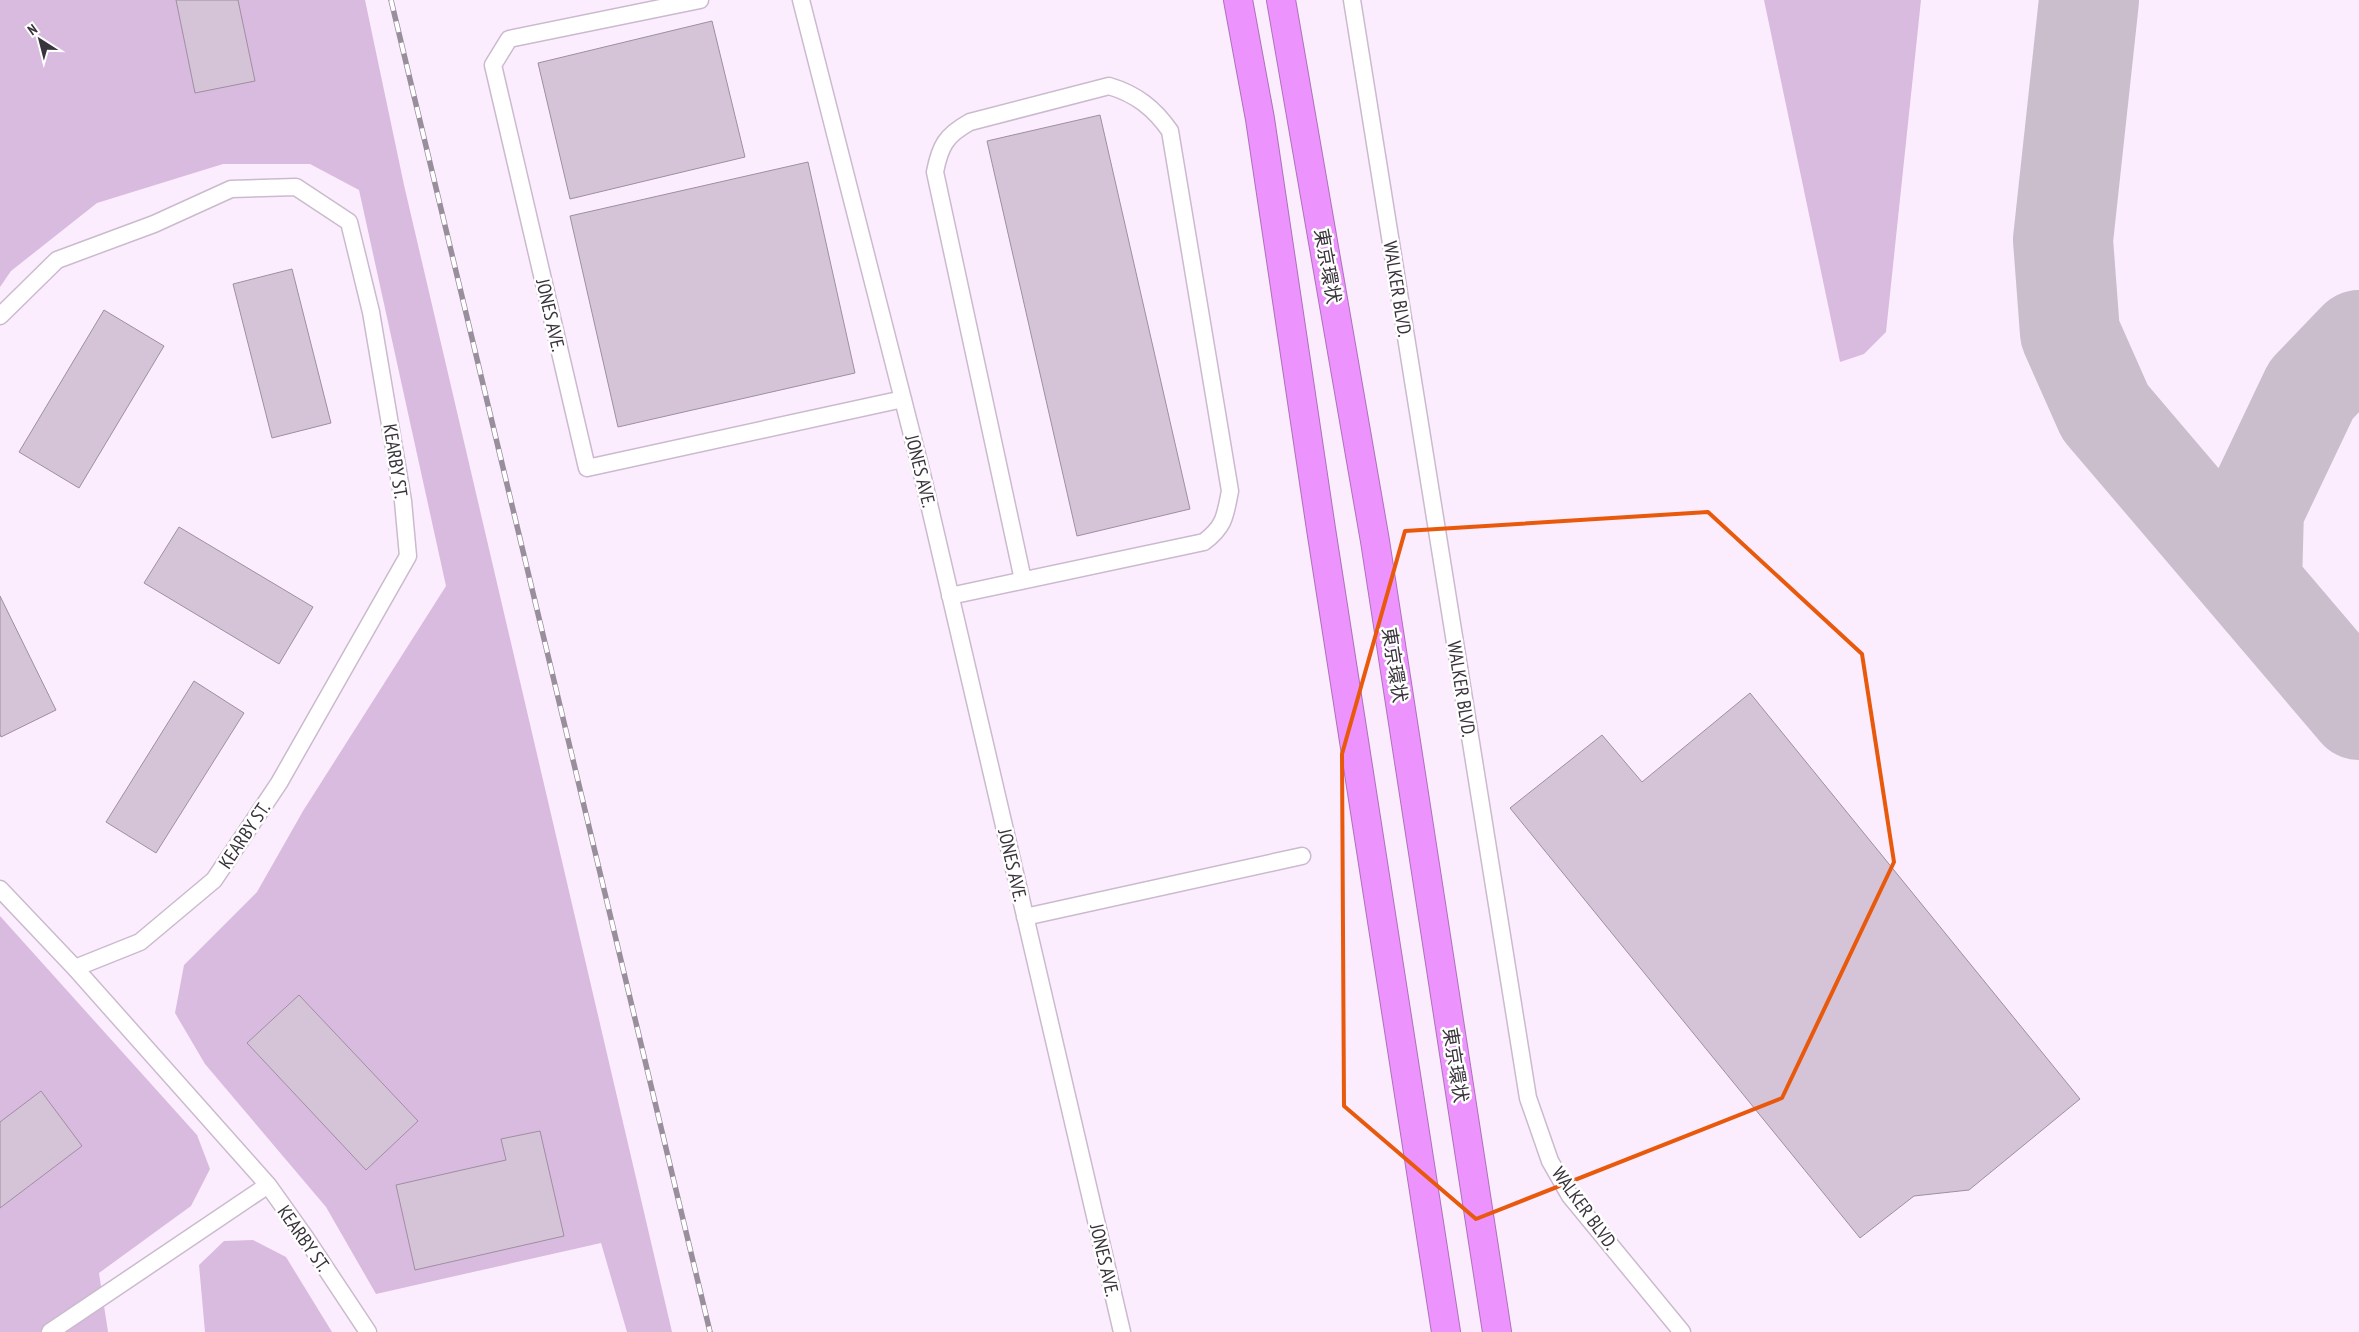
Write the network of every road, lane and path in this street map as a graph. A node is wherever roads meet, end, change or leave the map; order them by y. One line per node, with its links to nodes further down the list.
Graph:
1 (700, 0): 7 (lane, JONES AVE.)
2 (801, 0): 7 (lane, JONES AVE.)
3 (1238, 0): 18 (highway)
4 (1281, 0): 19 (highway, 東京環状)
5 (1352, 0): 20 (lane, WALKER BLVD.)
6 (0, 316): 13 (lane, KEARBY ST.)
7 (903, 399): 9 (lane, JONES AVE.)
8 (1023, 580): 8 (lane); 9 (lane)
9 (950, 596): 12 (lane, JONES AVE.)
10 (1302, 856): 12 (lane)
11 (0, 889): 13 (lane, KEARBY ST.)
12 (1025, 917): 17 (lane, JONES AVE.)
13 (75, 968): 14 (lane, KEARBY ST.)
14 (268, 1185): 15 (lane); 16 (lane, KEARBY ST.)
15 (50, 1332)
16 (368, 1332)
17 (1122, 1332)
18 (1446, 1332)
19 (1497, 1332)
20 (1682, 1332)

